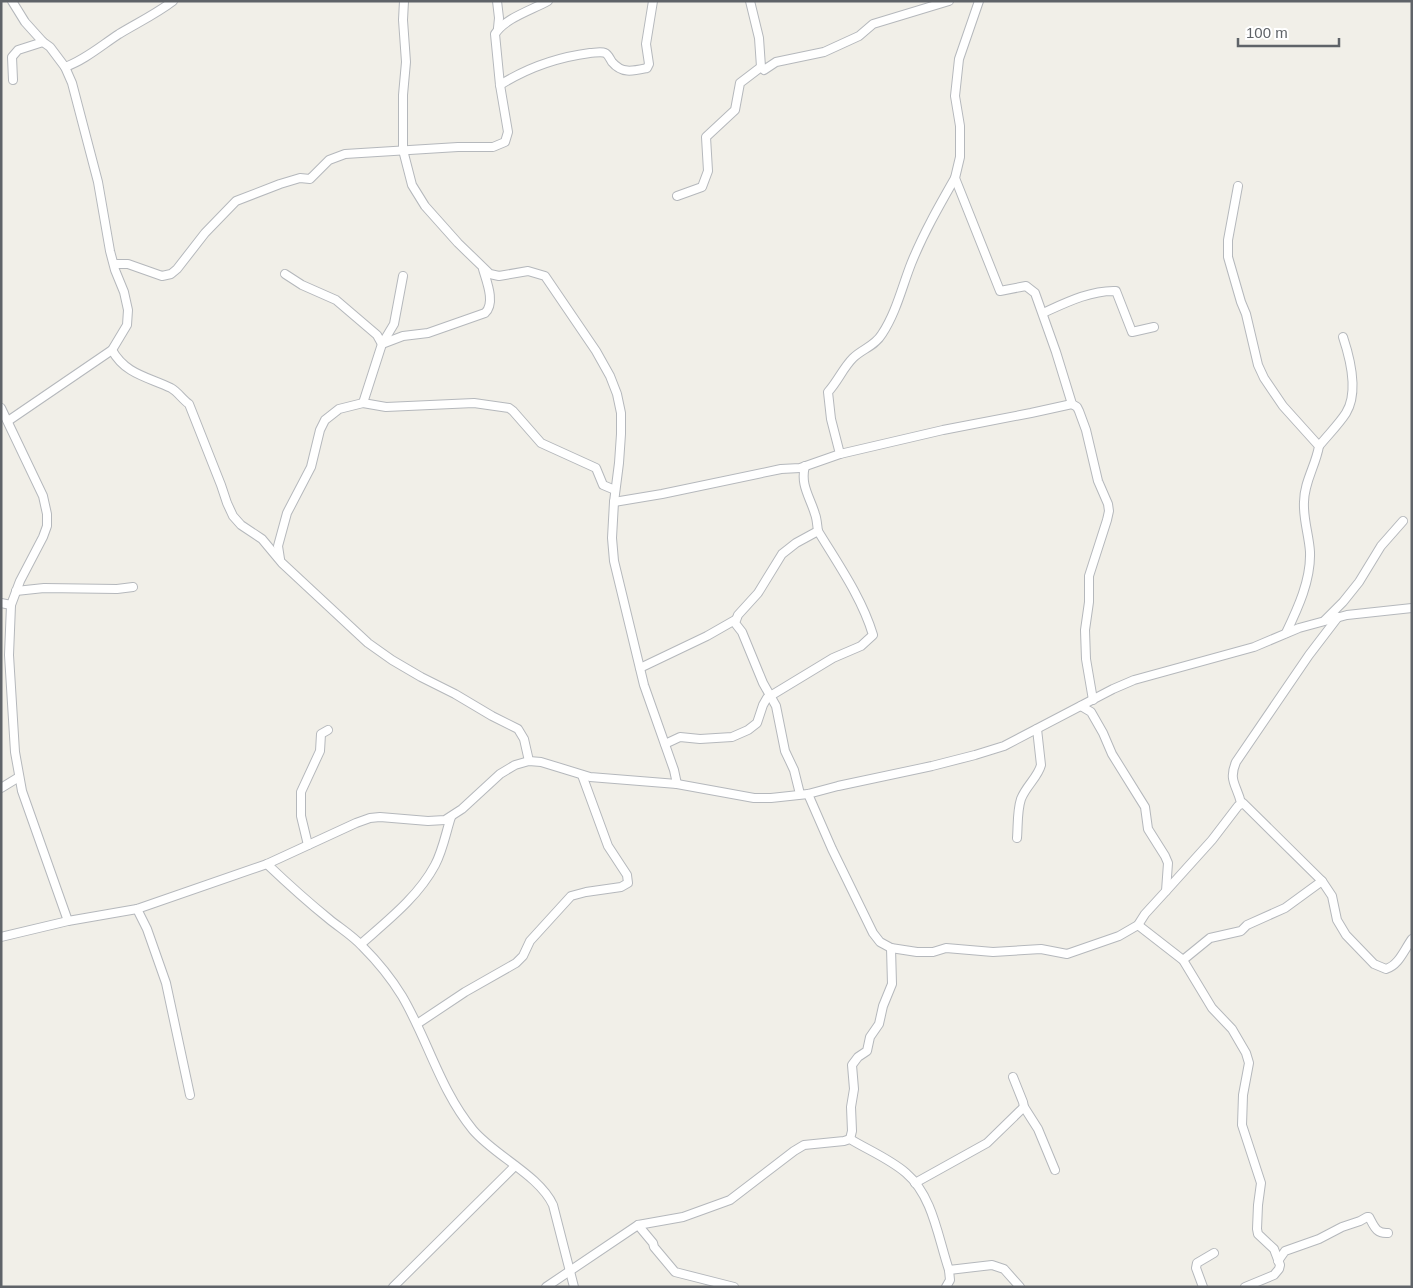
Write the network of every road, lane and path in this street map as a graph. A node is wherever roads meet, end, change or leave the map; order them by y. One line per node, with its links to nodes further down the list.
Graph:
1 (12, 1): 11 (street)
2 (173, 1): 12 (street)
3 (404, 1): 16 (street)
4 (496, 1): 10 (street)
5 (548, 1): 10 (street)
6 (653, 1): 15 (street)
7 (750, 1): 13 (street)
8 (949, 1): 13 (street)
9 (979, 1): 17 (street)
10 (498, 28): 15 (street)
11 (43, 42): 12 (street); 14 (street)
12 (65, 67): 20 (street)
13 (761, 67): 19 (street)
14 (13, 80)
15 (500, 85): 16 (street)
16 (403, 150): 20 (street); 21 (street)
17 (955, 178): 24 (street); 34 (street)
18 (1238, 186): 33 (street)
19 (677, 196)
20 (114, 264): 28 (street)
21 (483, 269): 27 (street); 36 (street)
22 (285, 274): 27 (street)
23 (403, 276): 27 (street)
24 (1043, 313): 25 (street); 30 (street)
25 (1154, 327)
26 (1344, 337): 33 (street)
27 (382, 344): 29 (street)
28 (112, 350): 32 (street); 40 (street)
29 (363, 403): 36 (street); 40 (street)
30 (1072, 404): 34 (street); 52 (street)
31 (1, 408): 32 (street)
32 (8, 421): 42 (street)
33 (1319, 446): 49 (street)
34 (840, 454): 35 (street)
35 (805, 466): 37 (street); 39 (street)
36 (615, 490): 37 (street)
37 (614, 502): 50 (street)
38 (1403, 520): 48 (street)
39 (818, 531): 47 (street); 51 (street)
40 (282, 563): 57 (street)
41 (134, 587): 42 (street)
42 (16, 592): 44 (street)
43 (1, 604): 44 (street)
44 (12, 604): 59 (street)
45 (1412, 608): 46 (street)
46 (1338, 617): 48 (street); 63 (street)
47 (735, 620): 50 (street); 51 (street)
48 (1324, 621): 49 (street)
49 (1286, 634): 52 (street)
50 (640, 668): 56 (street)
51 (771, 697): 56 (street); 62 (street)
52 (1093, 700): 53 (street)
53 (1081, 706): 54 (street); 69 (street)
54 (1037, 729): 62 (street); 65 (street)
55 (328, 730): 66 (street)
56 (665, 744): 60 (street)
57 (529, 761): 58 (street); 64 (street)
58 (582, 775): 60 (street); 78 (street)
59 (19, 777): 61 (street); 71 (street)
60 (677, 784): 62 (street)
61 (1, 788)
62 (804, 794): 76 (street)
63 (1241, 804): 68 (street); 69 (street)
64 (451, 817): 66 (street); 75 (street)
65 (1017, 838)
66 (308, 845): 67 (street)
67 (267, 864): 70 (street); 75 (street)
68 (1322, 881): 74 (street); 77 (street)
69 (1166, 891): 72 (street)
70 (136, 909): 71 (street); 80 (street)
71 (68, 921): 73 (street)
72 (1138, 925): 76 (street); 77 (street)
73 (1, 937)
74 (1412, 939)
75 (361, 944): 78 (street)
76 (891, 948): 82 (street)
77 (1184, 960): 89 (street)
78 (417, 1024): 83 (street)
79 (1013, 1078): 81 (street)
80 (190, 1095)
81 (1024, 1107): 84 (street); 85 (street)
82 (850, 1139): 85 (street); 86 (street)
83 (514, 1166): 90 (street); 92 (street)
84 (1055, 1170)
85 (915, 1183): 91 (street)
86 (638, 1225): 90 (street); 95 (street)
87 (1388, 1233): 89 (street)
88 (1214, 1253): 98 (street)
89 (1278, 1261): 99 (street)
90 (571, 1270): 93 (street); 94 (street)
91 (949, 1270): 96 (street); 97 (street)
92 (393, 1287)
93 (546, 1287)
94 (574, 1287)
95 (734, 1287)
96 (946, 1287)
97 (1020, 1287)
98 (1203, 1287)
99 (1245, 1287)

